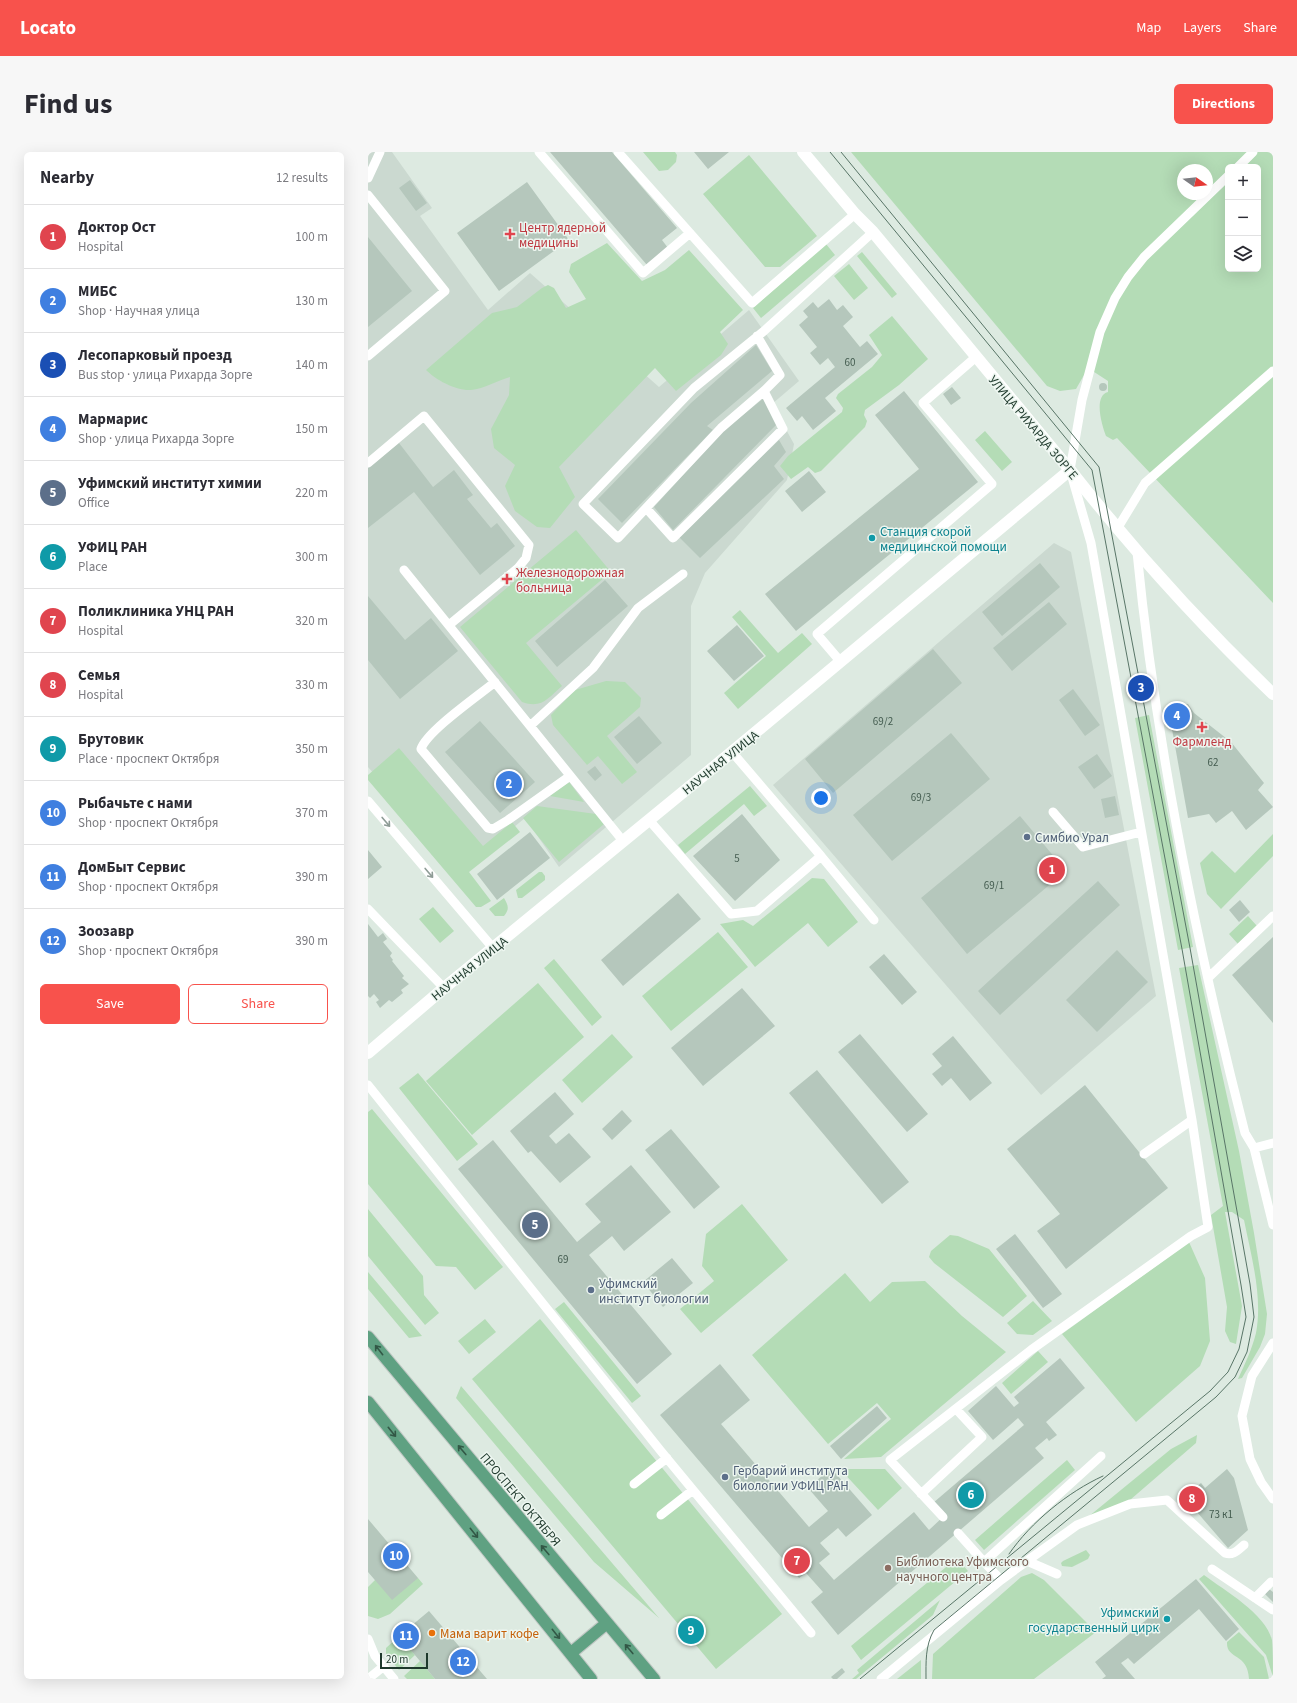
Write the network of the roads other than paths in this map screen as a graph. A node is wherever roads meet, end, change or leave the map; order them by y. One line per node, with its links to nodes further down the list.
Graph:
1 (380, 152): 7 (lane)
2 (539, 152): 12 (lane)
3 (618, 152): 12 (lane)
4 (803, 152): 10 (street, УЛИЦА РИХАРДА ЗОРГЕ)
5 (1253, 152): 6 (lane)
6 (1241, 164)
7 (368, 178)
8 (1225, 179): 19 (lane)
9 (368, 195): 14 (lane)
10 (855, 214): 11 (street, УЛИЦА РИХАРДА ЗОРГЕ); 12 (lane)
11 (873, 232): 13 (lane); 15 (street, УЛИЦА РИХАРДА ЗОРГЕ)
12 (690, 233)
13 (757, 336): 17 (lane); 20 (lane)
14 (368, 356)
15 (976, 357): 19 (street, УЛИЦА РИХАРДА ЗОРГЕ); 26 (lane)
16 (1273, 371): 21 (lane)
17 (764, 392): 20 (lane); 20 (lane)
18 (368, 463): 25 (lane)
19 (1070, 470): 21 (street, УЛИЦА РИХАРДА ЗОРГЕ); 26 (street, НАУЧНАЯ УЛИЦА); 35 (lane)
20 (646, 508)
21 (1117, 529): 22 (street, УЛИЦА РИХАРДА ЗОРГЕ)
22 (1136, 552): 28 (street, УЛИЦА РИХАРДА ЗОРГЕ); 42 (lane)
23 (404, 570): 25 (lane)
24 (683, 574): 29 (lane)
25 (449, 625): 27 (lane)
26 (840, 661): 30 (street, НАУЧНАЯ УЛИЦА)
27 (495, 682): 29 (lane); 31 (lane)
28 (1273, 694)
29 (530, 726): 31 (lane)
30 (732, 752): 34 (street, НАУЧНАЯ УЛИЦА); 37 (lane)
31 (570, 776): 36 (lane)
32 (368, 801): 41 (lane, one-way to 41)
33 (1053, 812): 35 (lane)
34 (649, 820): 36 (street, НАУЧНАЯ УЛИЦА); 37 (lane)
35 (1141, 832): 46 (lane)
36 (623, 841): 41 (street, НАУЧНАЯ УЛИЦА)
37 (821, 856): 40 (lane)
38 (368, 909): 43 (lane)
39 (1273, 916): 42 (lane)
40 (874, 920)
41 (493, 948): 43 (street, НАУЧНАЯ УЛИЦА)
42 (1208, 978): 48 (lane)
43 (444, 988): 44 (street, НАУЧНАЯ УЛИЦА)
44 (368, 1053)
45 (368, 1085): 56 (lane)
46 (1192, 1120): 49 (lane); 54 (lane)
47 (1273, 1143): 48 (lane)
48 (1254, 1148): 50 (lane)
49 (1144, 1154)
50 (1273, 1225)
51 (368, 1336): 73 (main road, ПРОСПЕКТ ОКТЯБРЯ, one-way to 51)
52 (1273, 1343): 60 (lane)
53 (368, 1402): 76 (main road, one-way to 76)
54 (956, 1409): 59 (lane); 59 (lane)
55 (1101, 1456): 66 (lane)
56 (667, 1458): 57 (lane); 58 (lane)
57 (634, 1484)
58 (694, 1490): 61 (lane); 74 (lane)
59 (921, 1494): 62 (lane)
60 (1273, 1499)
61 (661, 1515)
62 (943, 1517)
63 (958, 1533): 66 (lane)
64 (1244, 1545): 65 (lane)
65 (1027, 1561): 68 (lane); 69 (lane)
66 (984, 1562): 69 (lane)
67 (1212, 1569): 71 (lane)
68 (1057, 1574)
69 (1001, 1580): 82 (lane)
70 (1271, 1582): 71 (lane)
71 (1255, 1598): 72 (lane)
72 (1273, 1610)
73 (607, 1623): 76 (main road); 81 (main road, ПРОСПЕКТ ОКТЯБРЯ, one-way to 73)
74 (811, 1633)
75 (368, 1638): 77 (lane)
76 (571, 1653): 80 (main road)
77 (384, 1666): 78 (lane); 79 (lane)
78 (368, 1679)
79 (394, 1679)
80 (591, 1679)
81 (654, 1679)
82 (881, 1679)

